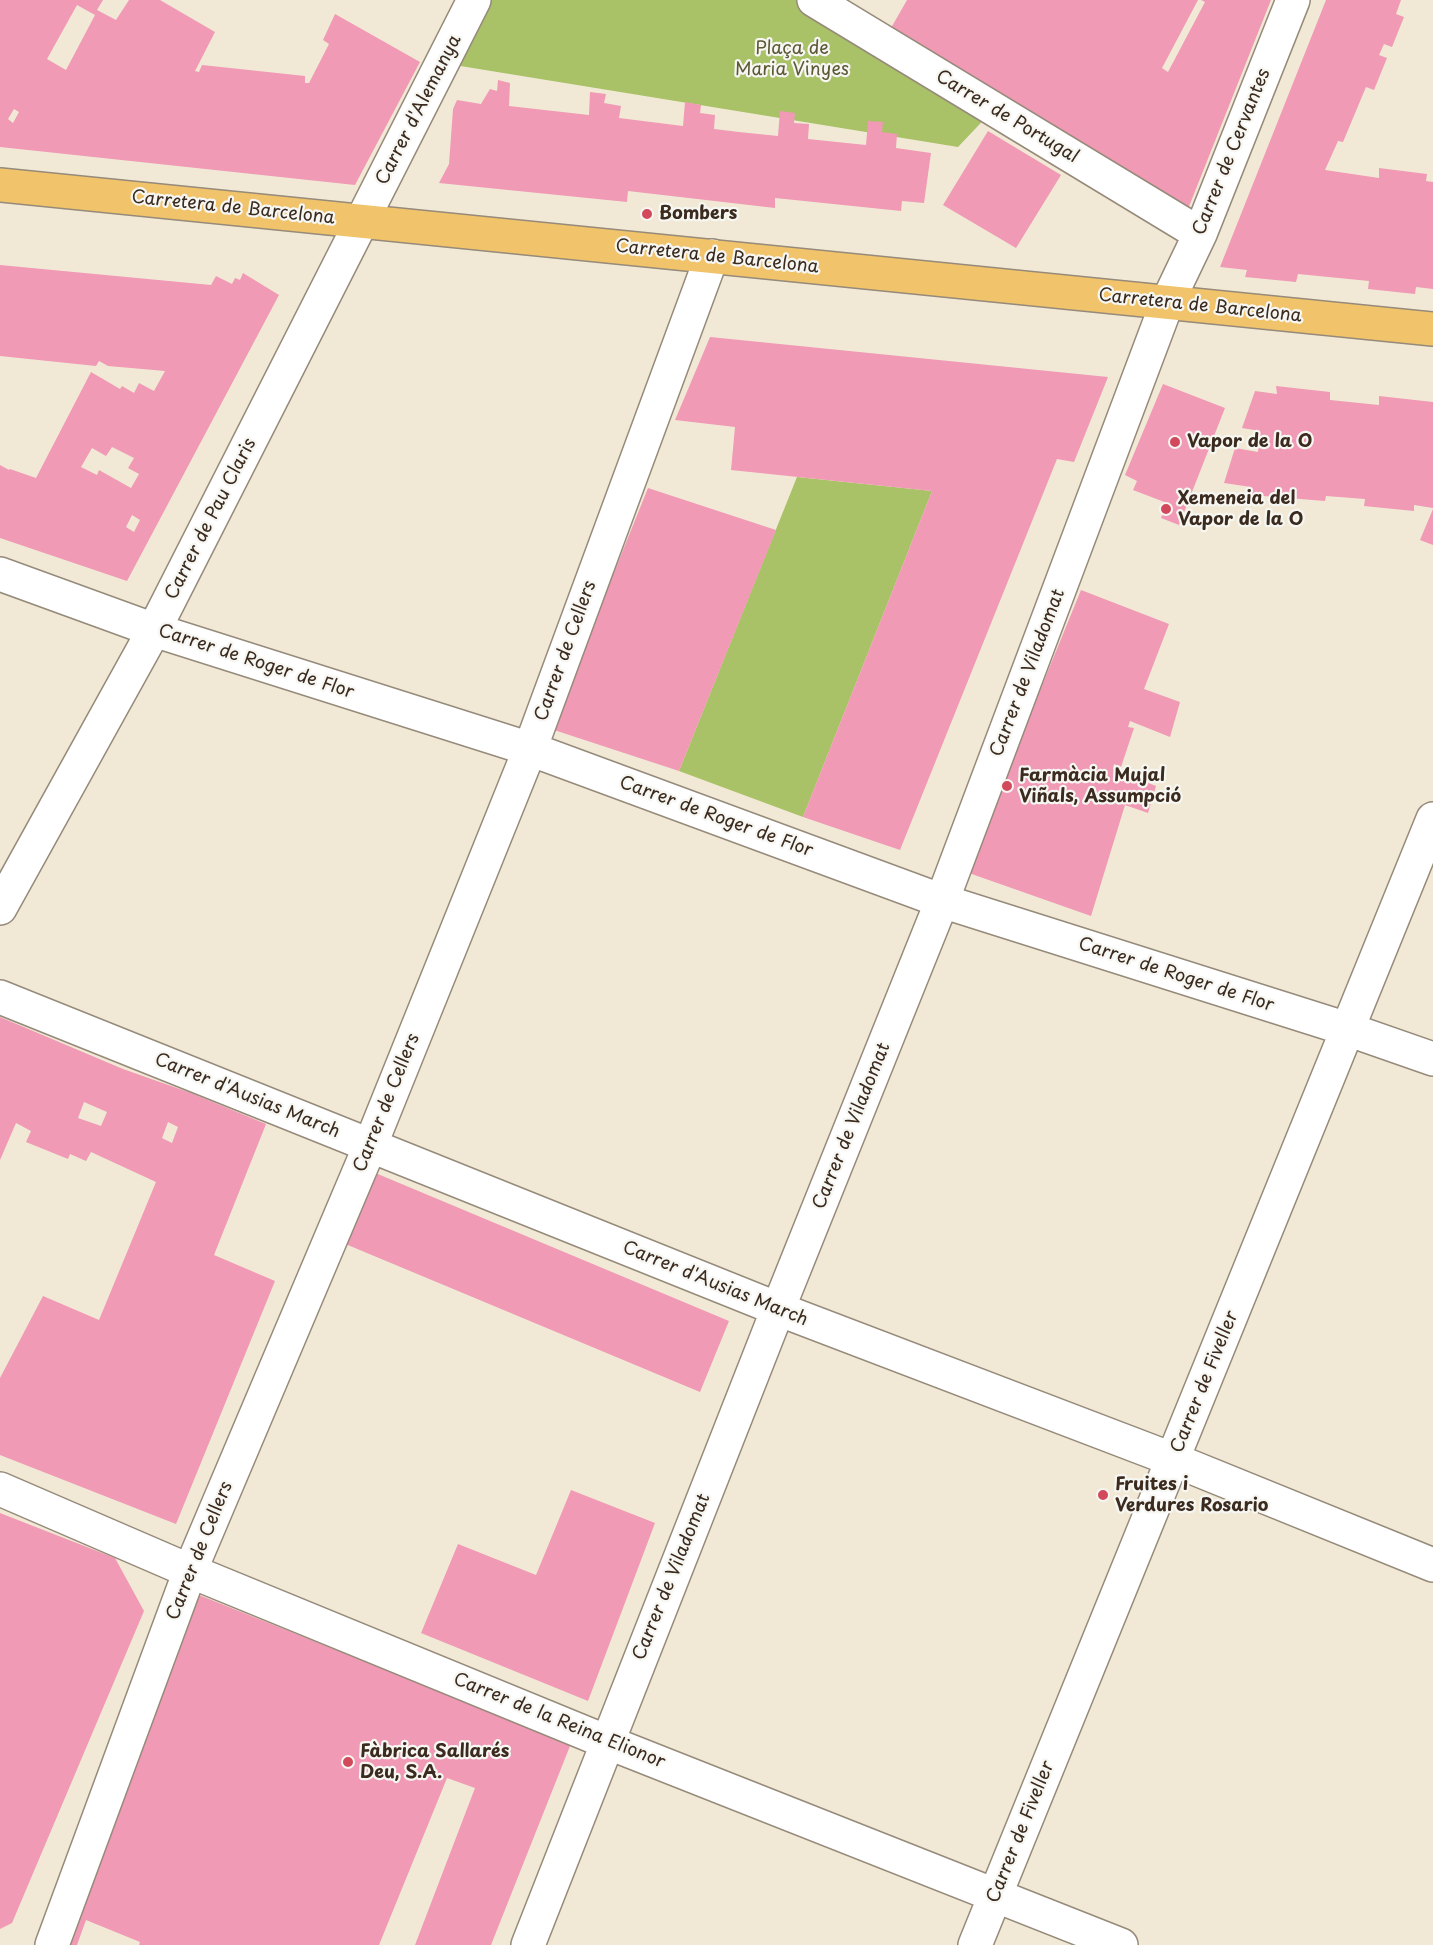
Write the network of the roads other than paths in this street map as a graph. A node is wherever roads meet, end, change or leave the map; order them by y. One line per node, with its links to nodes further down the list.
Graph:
1 (474, 0): 5 (street, Carrer d'Alemanya)
2 (814, 0): 6 (street, Carrer de Portugal)
3 (1293, 0): 6 (street, Carrer de Cervantes)
4 (0, 185): 5 (main road, Carretera de Barcelona)
5 (363, 220): 7 (main road, Carretera de Barcelona); 11 (street, Carrer de Pau Claris)
6 (1200, 234): 8 (street, Carrer de Cervantes)
7 (712, 256): 8 (main road, Carretera de Barcelona); 12 (street, Carrer de Cellers)
8 (1167, 303): 9 (main road, Carretera de Barcelona); 14 (street, Carrer de Viladomat)
9 (1433, 329)
10 (0, 574): 11 (street, Carrer de Roger de Flor)
11 (154, 630): 12 (street, Carrer de Roger de Flor); 15 (street, Carrer de Pau Claris)
12 (530, 749): 14 (street, Carrer de Roger de Flor); 19 (street, Carrer de Cellers)
13 (1433, 819): 17 (street, Carrer de Fiveller)
14 (942, 901): 17 (street, Carrer de Roger de Flor); 20 (street, Carrer de Viladomat)
15 (0, 908)
16 (0, 997): 19 (street, Carrer d'Ausias March)
17 (1347, 1029): 18 (street, Carrer de Roger de Flor); 21 (street, Carrer de Fiveller)
18 (1433, 1059)
19 (370, 1146): 20 (street, Carrer d'Ausias March); 24 (street, Carrer de Cellers)
20 (778, 1309): 21 (street, Carrer d'Ausias March); 25 (street, Carrer de Viladomat)
21 (1174, 1460): 23 (street, Carrer d'Ausias March); 26 (street, Carrer de Fiveller)
22 (0, 1490): 24 (street, Carrer de la Reina Elionor)
23 (1433, 1565)
24 (190, 1571): 25 (street, Carrer de la Reina Elionor); 27 (street, Carrer de Cellers)
25 (607, 1742): 26 (street, Carrer de la Reina Elionor); 28 (street, Carrer de Viladomat)
26 (996, 1895): 29 (street, Carrer de Fiveller); 30 (street, Carrer de la Reina Elionor)
27 (52, 1945)
28 (528, 1945)
29 (975, 1945)
30 (1121, 1945)

